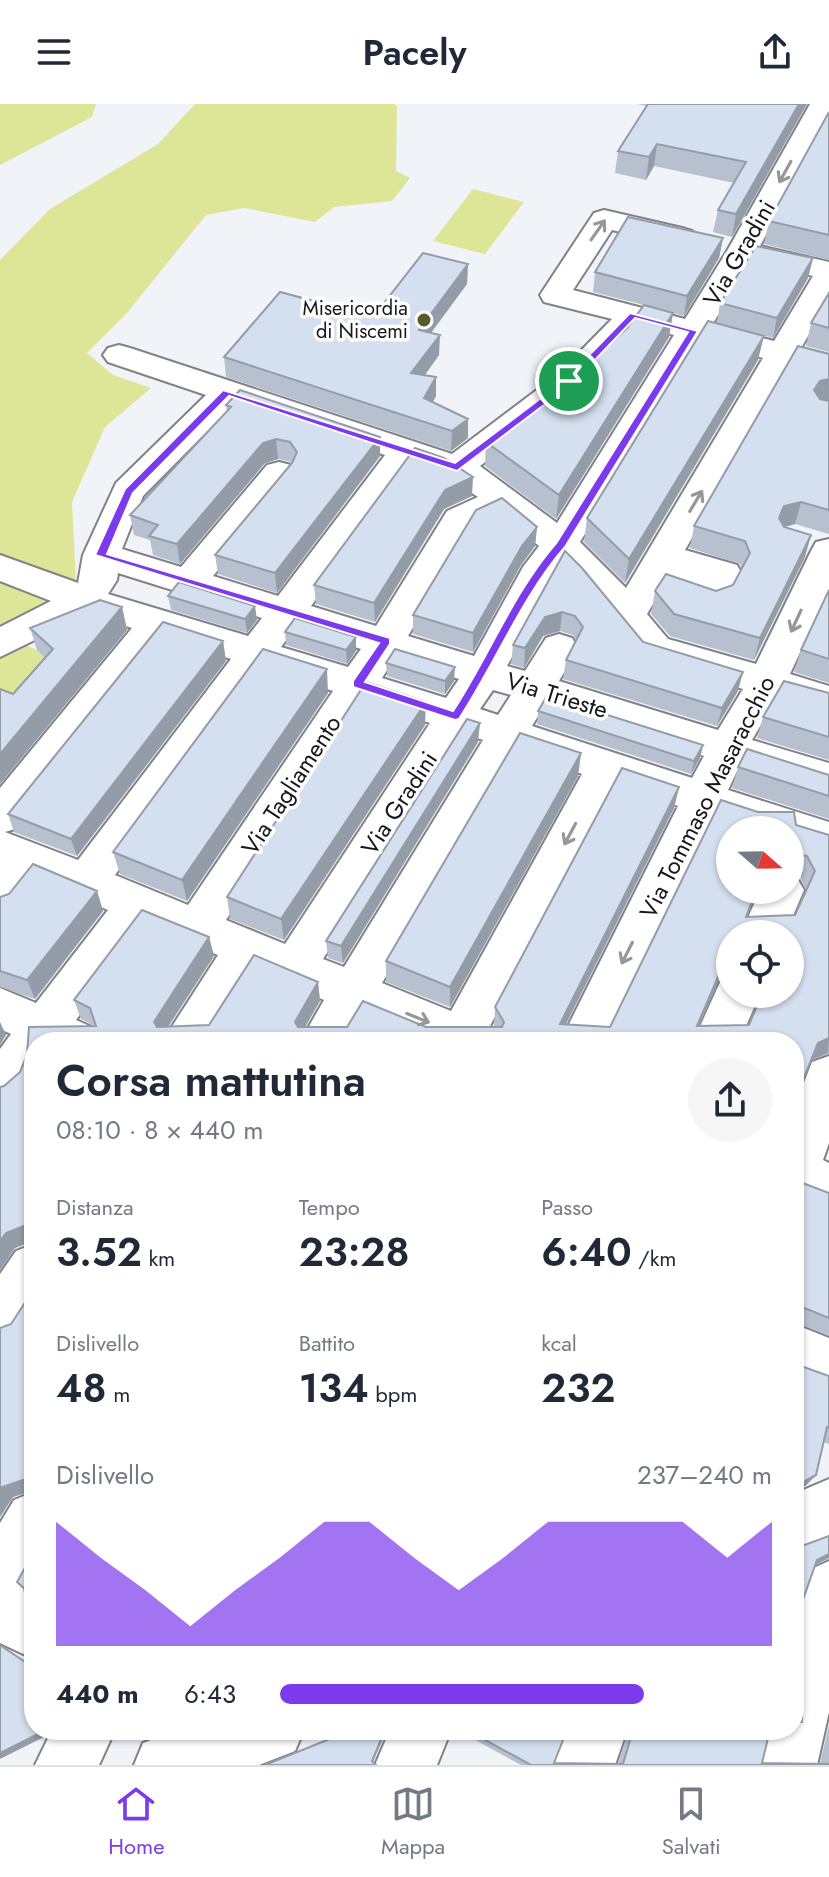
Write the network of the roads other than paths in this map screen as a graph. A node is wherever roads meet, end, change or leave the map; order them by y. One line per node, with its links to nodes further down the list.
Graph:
1 (823, 104): 2 (street, Via Gradini, one-way to 2)
2 (742, 251): 3 (street); 4 (street, one-way to 2); 5 (street, Via Gradini)
3 (829, 272): 6 (street)
4 (633, 315): 5 (street); 11 (street)
5 (694, 331): 6 (street); 14 (street, Via Gradini)
6 (783, 353): 8 (street); 21 (street, one-way to 6)
7 (119, 355): 9 (street)
8 (829, 365)
9 (227, 392): 10 (street); 16 (street)
10 (405, 452): 11 (street); 20 (street)
11 (457, 467): 13 (street)
12 (279, 473): 18 (street)
13 (505, 499): 14 (street); 23 (street, Via Tagliamento)
14 (561, 545): 21 (street); 27 (street, Via Gradini)
15 (817, 546): 28 (street, Via Tommaso Masaracchio, one-way to 28)
16 (101, 555): 18 (street, Via Trieste); 19 (street)
17 (0, 567): 19 (street)
18 (188, 582): 20 (street, Via Trieste)
19 (85, 600): 22 (street); 24 (street)
20 (287, 612): 23 (street, Via Trieste); 26 (street)
21 (627, 617): 28 (street)
22 (158, 622): 26 (street); 38 (street)
23 (386, 641): 27 (street, Via Trieste); 29 (street, Via Tagliamento)
24 (0, 643)
25 (559, 648): 30 (street)
26 (256, 653): 29 (street); 42 (street)
27 (484, 672): 30 (street, Via Trieste); 32 (street, Via Gradini)
28 (767, 681): 31 (street); 34 (street, Via Tommaso Masaracchio)
29 (357, 684): 32 (street); 45 (street, Via Tagliamento)
30 (535, 688): 33 (street); 34 (street, Via Trieste)
31 (829, 700)
32 (455, 716): 33 (street); 47 (street, Via Gradini)
33 (508, 733): 35 (street); 48 (street)
34 (728, 747): 36 (street, Via Trieste); 37 (street, Via Tommaso Masaracchio)
35 (607, 766): 37 (street); 56 (street, one-way to 56)
36 (829, 779)
37 (705, 798): 39 (street); 57 (street, Via Tommaso Masaracchio, one-way to 57)
38 (0, 817)
39 (818, 835): 41 (street)
40 (16, 854): 42 (street); 43 (street)
41 (804, 854)
42 (86, 882): 44 (street)
43 (0, 900)
44 (138, 903): 45 (street); 52 (street)
45 (196, 929): 46 (street)
46 (247, 948): 47 (street); 53 (street)
47 (294, 967): 48 (street)
48 (353, 992): 54 (street); 55 (street, one-way to 55)
49 (0, 1008): 51 (street)
50 (731, 1008): 58 (street)
51 (54, 1032)
52 (63, 1032)
53 (192, 1032)
54 (329, 1032)
55 (446, 1032)
56 (469, 1032)
57 (588, 1032)
58 (720, 1032)
59 (24, 1065): 61 (street)
60 (829, 1077): 62 (street)
61 (0, 1085)
62 (804, 1145)
63 (804, 1176): 64 (street)
64 (829, 1186)
65 (24, 1283): 66 (street)
66 (0, 1318)
67 (804, 1354): 68 (street)
68 (829, 1365)
69 (829, 1507): 70 (street)
70 (804, 1518)
71 (24, 1536): 72 (street)
72 (0, 1576)
73 (829, 1590): 76 (street)
74 (0, 1610): 75 (street)
75 (24, 1624)
76 (804, 1692)
77 (80, 1740): 82 (street)
78 (417, 1740): 84 (street)
79 (593, 1740): 85 (street)
80 (792, 1740): 86 (street)
81 (250, 1741): 83 (street)
82 (66, 1765)
83 (165, 1765)
84 (406, 1765)
85 (584, 1765)
86 (786, 1765)

